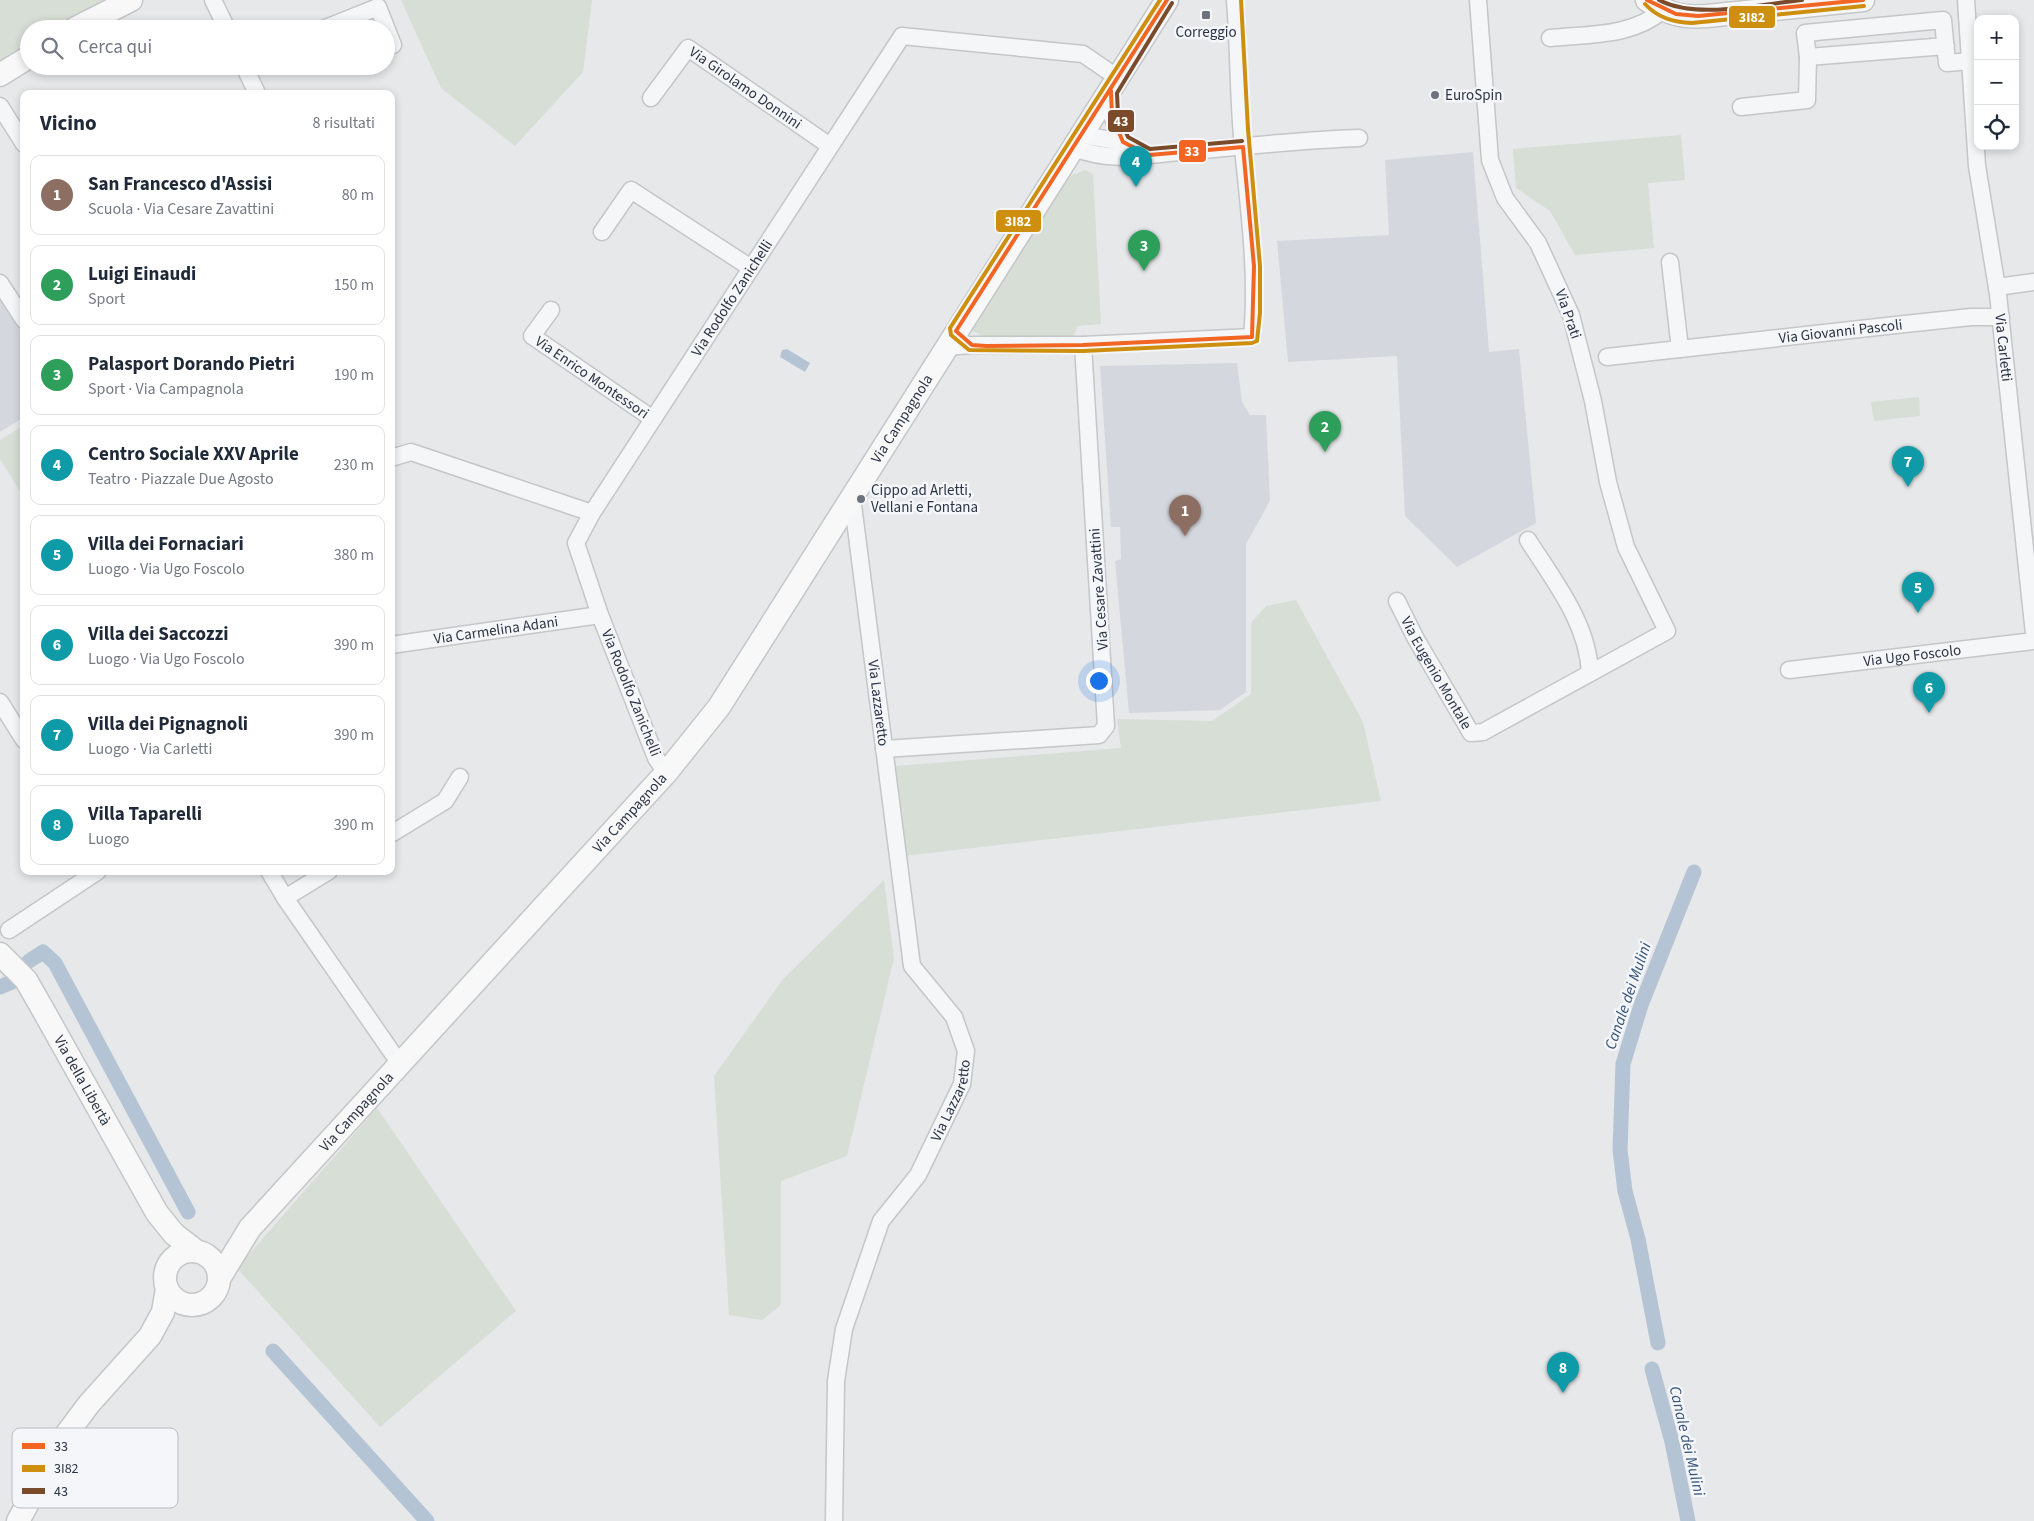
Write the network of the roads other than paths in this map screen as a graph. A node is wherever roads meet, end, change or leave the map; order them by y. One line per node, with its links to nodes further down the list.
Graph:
1 (131, 0): 9 (main road)
2 (213, 0): 10 (street)
3 (1167, 0): 20 (main road, Via Campagnola)
4 (1235, 0): 30 (street)
5 (1478, 0): 53 (street, Via Prati)
6 (1863, 0): 8 (main road)
7 (1966, 0): 16 (street, Via Carletti)
8 (1653, 4): 13 (street)
9 (92, 20)
10 (223, 20)
11 (346, 20): 12 (street)
12 (383, 20)
13 (1550, 38)
14 (1946, 46): 15 (street); 15 (street); 16 (street)
15 (1808, 57): 24 (street)
16 (1970, 62): 37 (street, Via Carletti)
17 (20, 63): 18 (main road)
18 (0, 75)
19 (248, 75): 21 (street)
20 (1115, 85): 27 (main road, Via Campagnola); 28 (street); 29 (street, Via Rodolfo Zanichelli)
21 (256, 90)
22 (652, 98): 29 (street, Via Girolamo Donnini)
23 (0, 106): 25 (street)
24 (1741, 107)
25 (20, 138)
26 (1359, 138): 30 (street)
27 (1078, 141): 28 (street); 31 (street); 41 (main road, Via Campagnola)
28 (1123, 142): 31 (street)
29 (830, 146): 34 (street, Via Rodolfo Zanichelli)
30 (1243, 147): 31 (street); 42 (street)
31 (1149, 155)
32 (602, 232): 34 (street)
33 (1670, 262): 43 (street)
34 (751, 268): 45 (street, Via Rodolfo Zanichelli)
35 (2034, 282): 37 (street)
36 (0, 283): 39 (street)
37 (1997, 287): 40 (street, Via Carletti)
38 (551, 310): 45 (street, Via Enrico Montessori)
39 (20, 314)
40 (2001, 317): 43 (street, Via Giovanni Pascoli); 52 (street, Via Carletti)
41 (958, 341): 42 (street); 47 (main road, Via Campagnola)
42 (1083, 345): 60 (street, Via Cesare Zavattini)
43 (1680, 349): 44 (street, Via Giovanni Pascoli)
44 (1607, 357)
45 (653, 419): 48 (street, Via Rodolfo Zanichelli)
46 (395, 457): 48 (street)
47 (852, 497): 60 (street, Via Lazzaretto); 61 (main road, Via Campagnola)
48 (592, 513): 51 (street, Via Rodolfo Zanichelli)
49 (1528, 540): 57 (street)
50 (1397, 601): 57 (street, Via Eugenio Montale)
51 (600, 615): 55 (street, Via Carmelina Adani); 61 (street, Via Rodolfo Zanichelli)
52 (2034, 626)
53 (1667, 631): 57 (street, Via Eugenio Montale)
54 (2034, 641): 56 (street, Via Ugo Foscolo)
55 (395, 644)
56 (1789, 670)
57 (1590, 673)
58 (0, 702): 59 (street)
59 (20, 734)
60 (884, 749): 82 (street, Via Lazzaretto)
61 (666, 773): 70 (main road, Via Campagnola)
62 (460, 777): 63 (street)
63 (395, 832)
64 (92, 875): 68 (street)
65 (272, 875): 67 (street)
66 (322, 875): 67 (street)
67 (285, 898): 70 (street)
68 (9, 930)
69 (0, 954): 71 (main road, Via della Libertà)
70 (400, 1064): 72 (main road, Via Campagnola)
71 (156, 1213): 73 (main road, Via della Libertà); 74 (main road, Via della Libertà)
72 (250, 1228): 73 (main road, Via Campagnola); 75 (main road, Via Campagnola)
73 (199, 1252): 74 (main road, Via Campagnola); 75 (main road)
74 (167, 1267): 76 (main road, Via Campagnola)
75 (220, 1278): 77 (main road, Via Campagnola)
76 (167, 1289): 77 (main road); 78 (main road, Via Campagnola)
77 (192, 1306): 78 (main road, Via Campagnola)
78 (150, 1336): 79 (main road, Via Campagnola)
79 (71, 1428)
80 (25, 1508): 81 (main road, Via Campagnola)
81 (18, 1521)
82 (834, 1521)

